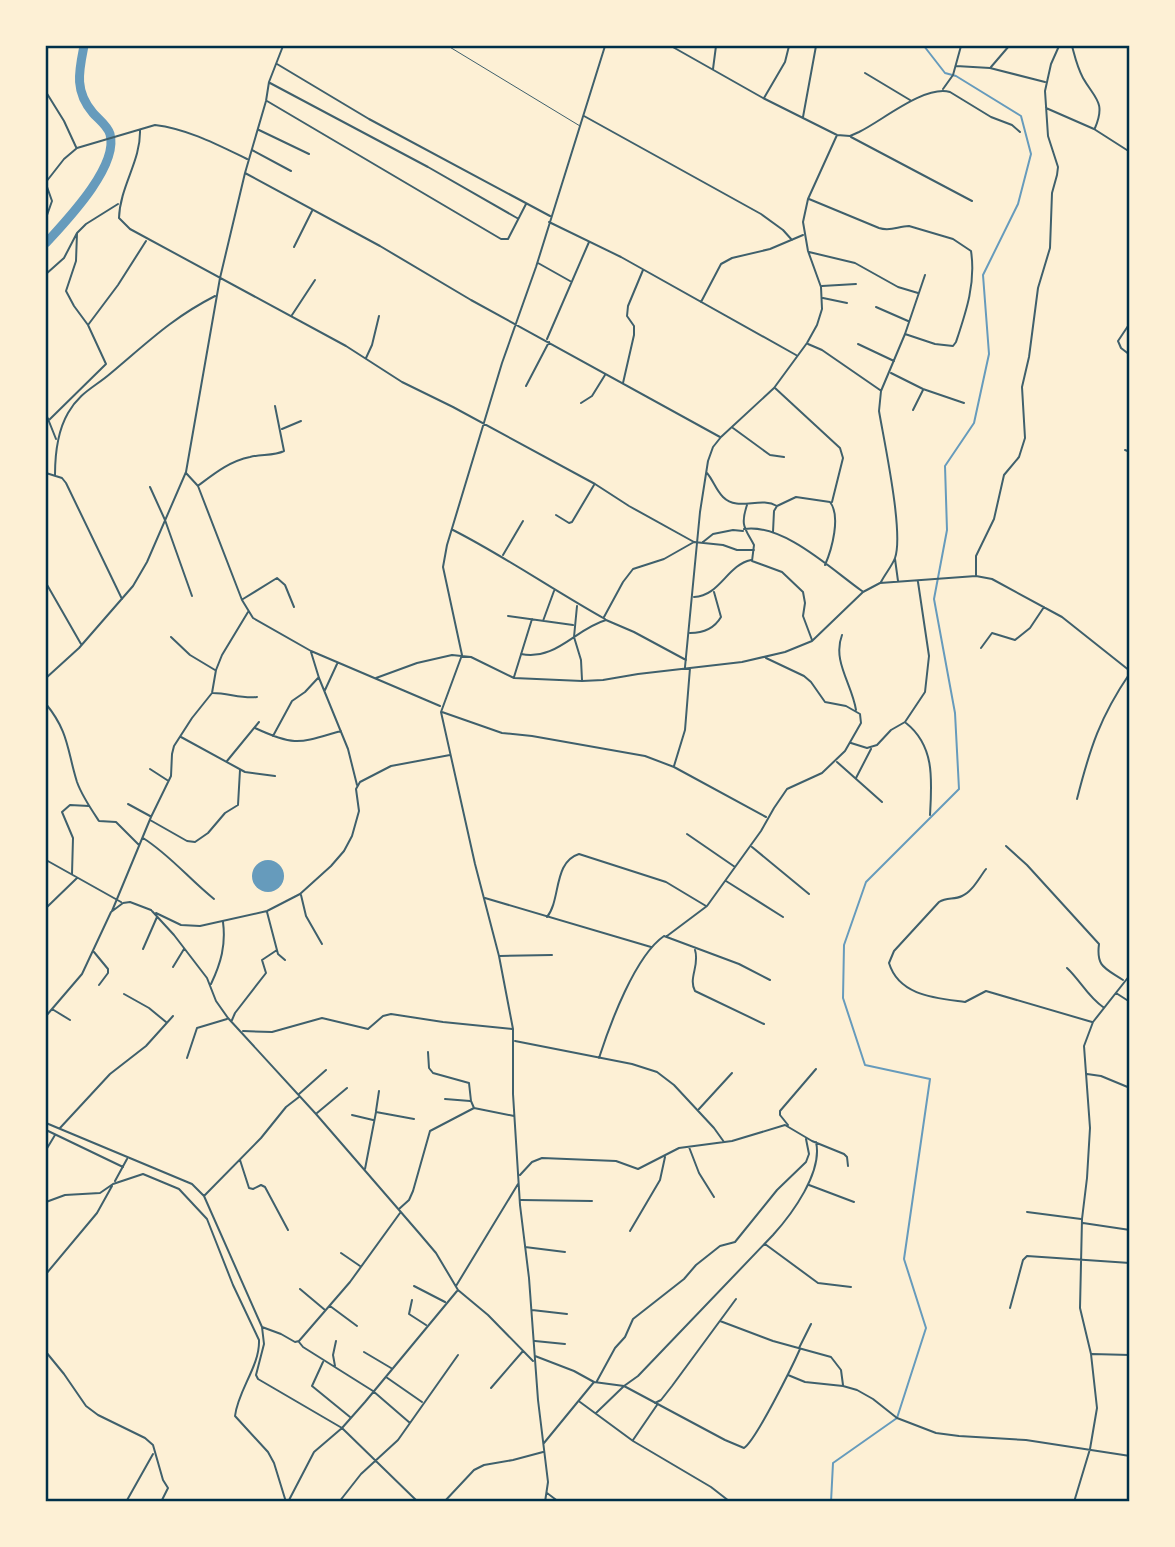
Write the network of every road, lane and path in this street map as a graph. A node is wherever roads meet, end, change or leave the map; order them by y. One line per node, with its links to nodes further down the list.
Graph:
1 (283, 46): 12 (street)
2 (448, 46): 27 (lane)
3 (605, 46): 25 (street)
4 (671, 46): 15 (street)
5 (716, 46): 15 (street)
6 (789, 46): 21 (street)
7 (816, 46): 26 (street)
8 (961, 46): 13 (street)
9 (1009, 46): 14 (street)
10 (1059, 46): 18 (street)
11 (1072, 46): 29 (street)
12 (276, 64): 17 (street); 45 (street)
13 (956, 66): 14 (street); 19 (street)
14 (990, 68): 18 (street)
15 (713, 69): 21 (street)
16 (865, 73): 23 (street)
17 (269, 82): 22 (street); 49 (street)
18 (1046, 82): 24 (street)
19 (942, 90): 23 (street); 31 (street)
20 (46, 92): 34 (street)
21 (763, 99): 26 (street)
22 (266, 101): 28 (street); 49 (street)
23 (911, 101): 33 (street)
24 (1045, 108): 29 (street); 132 (street)
25 (583, 115): 27 (street); 54 (street)
26 (803, 118): 32 (street)
27 (580, 126): 47 (street)
28 (258, 129): 35 (street); 37 (street)
29 (1094, 129): 36 (street)
30 (140, 130): 34 (street); 38 (street); 44 (street)
31 (1020, 132)
32 (837, 135): 33 (street); 42 (street)
33 (850, 136): 43 (street)
34 (77, 148): 41 (street)
35 (251, 150): 38 (street); 39 (street)
36 (1129, 152)
37 (309, 154)
38 (248, 159): 40 (street)
39 (291, 170)
40 (245, 173): 46 (street); 62 (street)
41 (46, 183): 48 (street)
42 (808, 199): 52 (street); 79 (street)
43 (972, 201)
44 (119, 204): 51 (street); 53 (street)
45 (526, 204): 47 (street); 49 (street)
46 (313, 210): 56 (street); 77 (street)
47 (550, 216): 50 (street)
48 (46, 218)
49 (518, 219)
50 (549, 222): 55 (street); 58 (street)
51 (77, 233): 60 (street); 78 (street)
52 (804, 234): 54 (street); 57 (street)
53 (147, 240): 62 (street); 78 (street)
54 (792, 240): 70 (street)
55 (589, 242): 59 (street); 64 (street)
56 (294, 247)
57 (808, 251): 66 (street); 67 (street)
58 (537, 263): 64 (street); 77 (street)
59 (643, 270): 70 (street); 89 (street)
60 (46, 274)
61 (925, 275): 67 (street)
62 (220, 278): 68 (street); 73 (street)
63 (316, 280): 73 (street)
64 (570, 282): 80 (street)
65 (856, 284): 66 (street)
66 (821, 287): 69 (street)
67 (919, 293): 75 (street)
68 (217, 295): 105 (street); 109 (street)
69 (822, 298): 71 (street); 81 (street)
70 (700, 303): 83 (street)
71 (847, 303)
72 (876, 307): 75 (street)
73 (292, 316): 85 (street)
74 (379, 316): 85 (street)
75 (909, 321): 79 (street)
76 (1129, 323): 84 (street)
77 (516, 324): 80 (street); 101 (street)
78 (88, 325): 99 (street)
79 (905, 334): 86 (street)
80 (548, 341): 88 (street); 90 (street)
81 (807, 343): 83 (street); 93 (street)
82 (858, 344): 86 (street)
83 (797, 355): 91 (street)
84 (1129, 355)
85 (365, 359): 101 (street)
86 (895, 361): 87 (street)
87 (890, 373): 92 (street); 93 (street)
88 (605, 374): 89 (street); 94 (street)
89 (623, 384): 104 (street)
90 (526, 386)
91 (774, 388): 102 (street); 116 (street)
92 (923, 389): 95 (street); 97 (street)
93 (881, 391): 129 (street)
94 (581, 403)
95 (964, 403)
96 (275, 406): 103 (street)
97 (913, 410)
98 (46, 415): 99 (street)
99 (48, 421): 105 (street)
100 (301, 421): 103 (street)
101 (484, 424): 113 (street); 122 (street)
102 (732, 428): 104 (street); 108 (street)
103 (281, 429): 114 (street)
104 (721, 437): 110 (street)
105 (57, 441): 112 (street)
106 (1125, 450): 107 (street)
107 (1129, 452)
108 (784, 457)
109 (186, 472): 114 (street); 120 (street)
110 (706, 472): 117 (street); 125 (street)
111 (46, 473): 112 (street)
112 (55, 475): 142 (street)
113 (594, 484): 119 (street); 125 (street)
114 (198, 486): 143 (street)
115 (150, 487): 120 (street)
116 (832, 503): 118 (street); 131 (street)
117 (747, 505): 118 (street); 123 (street)
118 (777, 506): 124 (street)
119 (556, 515)
120 (165, 520): 140 (street); 142 (street)
121 (523, 521): 128 (street)
122 (452, 530): 128 (street); 162 (street)
123 (744, 530): 124 (street); 126 (street); 127 (street)
124 (772, 532): 131 (street)
125 (696, 542): 126 (street); 141 (street); 150 (street)
126 (702, 542): 127 (street)
127 (754, 550): 130 (street)
128 (503, 556): 137 (street)
129 (895, 558): 133 (street); 136 (street)
130 (751, 560): 138 (street); 157 (street)
131 (825, 565): 139 (street)
132 (976, 576): 134 (street); 145 (street)
133 (898, 581): 134 (street); 136 (street)
134 (918, 581): 183 (street)
135 (46, 583): 158 (street)
136 (880, 583): 139 (street)
137 (554, 590): 144 (street); 151 (street)
138 (714, 590): 141 (street); 153 (street)
139 (863, 592): 157 (street)
140 (192, 596)
141 (693, 597): 153 (street)
142 (122, 600): 158 (street)
143 (242, 600): 146 (street); 147 (street)
144 (577, 604): 150 (street); 152 (street)
145 (1045, 606): 159 (street); 169 (street)
146 (294, 607)
147 (248, 612): 160 (street); 168 (street)
148 (508, 616): 149 (street)
149 (532, 619): 151 (street); 161 (street)
150 (605, 619): 156 (street); 164 (street)
151 (543, 621): 152 (street)
152 (575, 625): 156 (street)
153 (689, 634): 164 (street)
154 (842, 635): 180 (street)
155 (171, 637): 168 (street)
156 (574, 637): 161 (street); 174 (street)
157 (812, 641): 163 (street)
158 (81, 644): 171 (street)
159 (981, 648)
160 (311, 651): 165 (street); 170 (street)
161 (521, 654): 173 (street)
162 (462, 655): 172 (street); 173 (street); 179 (street)
163 (765, 657): 166 (street); 180 (street)
164 (686, 660): 167 (street)
165 (337, 663): 172 (street); 175 (street)
166 (690, 667): 167 (street); 193 (street)
167 (685, 668): 174 (street)
168 (216, 670): 176 (street)
169 (1129, 672): 200 (street)
170 (318, 677): 175 (street); 186 (street)
171 (46, 678)
172 (376, 678): 179 (street)
173 (514, 678): 174 (street)
174 (582, 681)
175 (325, 691): 185 (street)
176 (212, 693): 177 (street); 187 (street)
177 (257, 697)
178 (46, 705): 203 (street)
179 (441, 707): 181 (street)
180 (856, 711): 188 (street)
181 (441, 712): 190 (street); 193 (street)
182 (260, 722): 184 (street)
183 (905, 722): 189 (street); 204 (street)
184 (256, 728): 186 (street); 192 (street)
185 (342, 731): 186 (street); 199 (street)
186 (273, 736)
187 (180, 737): 192 (street); 198 (street)
188 (851, 743): 189 (street); 191 (street)
189 (872, 748): 197 (street)
190 (451, 754): 199 (street); 220 (street)
191 (836, 761): 197 (street); 206 (street)
192 (226, 762): 195 (street)
193 (674, 767): 206 (street)
194 (150, 769): 198 (street)
195 (240, 770): 196 (street); 205 (street)
196 (275, 776)
197 (856, 779): 201 (street)
198 (168, 780): 205 (street)
199 (357, 785): 218 (street)
200 (1077, 799)
201 (882, 802)
202 (128, 804): 205 (street)
203 (89, 806): 209 (street); 215 (street)
204 (930, 815)
205 (150, 818): 208 (street)
206 (767, 818): 210 (street)
207 (687, 834): 213 (street)
208 (142, 838): 209 (street); 221 (street)
209 (139, 846): 222 (street)
210 (751, 846): 213 (street); 219 (street)
211 (1006, 846): 248 (street)
212 (46, 860): 215 (street)
213 (736, 867): 217 (street)
214 (986, 869): 261 (street)
215 (72, 874): 216 (street)
216 (77, 877): 222 (street); 225 (street)
217 (726, 880): 224 (street); 231 (street)
218 (300, 894): 227 (street); 234 (street)
219 (809, 894)
220 (484, 898): 230 (street); 242 (street)
221 (214, 899)
222 (116, 900): 223 (street); 228 (street)
223 (122, 903): 226 (street); 228 (street)
224 (707, 906): 230 (street); 233 (street)
225 (46, 908)
226 (152, 911): 229 (street); 232 (street)
227 (267, 911): 232 (street); 239 (street)
228 (111, 912): 240 (street)
229 (157, 916): 236 (street); 237 (street)
230 (547, 917): 235 (street)
231 (783, 917)
232 (223, 920): 250 (street)
233 (667, 936): 235 (street); 238 (street)
234 (322, 944)
235 (652, 947): 269 (street)
236 (185, 948): 244 (street); 250 (street)
237 (142, 949)
238 (695, 949): 247 (street); 263 (street)
239 (277, 950): 243 (street); 260 (street)
240 (94, 951): 249 (street); 255 (street)
241 (552, 955): 242 (street)
242 (499, 956): 264 (street)
243 (285, 960)
244 (173, 967)
245 (1067, 968): 254 (street)
246 (1129, 975): 248 (street)
247 (770, 980)
248 (1124, 981): 251 (street)
249 (99, 985)
250 (211, 985): 258 (street)
251 (1115, 993): 253 (street); 254 (street)
252 (124, 994): 262 (street)
253 (1129, 1002)
254 (1104, 1007): 261 (street)
255 (52, 1009): 256 (street); 259 (street)
256 (46, 1016)
257 (173, 1016): 262 (street)
258 (228, 1018): 260 (street); 268 (street)
259 (70, 1020)
260 (232, 1021): 265 (street)
261 (1093, 1022): 273 (street)
262 (166, 1023): 290 (street)
263 (764, 1024)
264 (513, 1029): 265 (street); 266 (street)
265 (241, 1031): 277 (street)
266 (514, 1041): 269 (street); 285 (street)
267 (428, 1052): 279 (street)
268 (187, 1058)
269 (598, 1058): 281 (street)
270 (816, 1069): 289 (street)
271 (326, 1070): 277 (street)
272 (732, 1073): 281 (street)
273 (1086, 1074): 275 (street); 316 (street)
274 (347, 1088): 283 (street)
275 (1129, 1088)
276 (379, 1091): 282 (street)
277 (299, 1095): 283 (street); 300 (street)
278 (446, 1099): 279 (street)
279 (471, 1101): 280 (street)
280 (474, 1108): 285 (street); 314 (street)
281 (698, 1110): 294 (street)
282 (376, 1112): 286 (street); 287 (street)
283 (316, 1114): 303 (street)
284 (352, 1115): 287 (street)
285 (515, 1116): 304 (street)
286 (414, 1119)
287 (374, 1120): 303 (street)
288 (46, 1122): 290 (street)
289 (789, 1126): 293 (street); 294 (street)
290 (59, 1129): 299 (street)
291 (46, 1130): 292 (street)
292 (56, 1134): 297 (street); 302 (street)
293 (806, 1138): 295 (street); 364 (street)
294 (724, 1142): 296 (street)
295 (816, 1142): 301 (street); 307 (street)
296 (689, 1146): 298 (street); 309 (street)
297 (46, 1150)
298 (665, 1156): 304 (street); 320 (street)
299 (127, 1158): 302 (street); 308 (street)
300 (240, 1159): 308 (street); 318 (street)
301 (848, 1166)
302 (124, 1168): 306 (street)
303 (365, 1170): 314 (street)
304 (519, 1176): 305 (street)
305 (519, 1183): 310 (street); 331 (street)
306 (113, 1184): 312 (street); 328 (street); 387 (street)
307 (808, 1185): 313 (street); 321 (street)
308 (204, 1196): 345 (street)
309 (714, 1198)
310 (520, 1200): 311 (street); 322 (street)
311 (592, 1201)
312 (46, 1202)
313 (854, 1202)
314 (400, 1211): 327 (street); 331 (street)
315 (1027, 1212): 316 (street)
316 (1082, 1219): 317 (street)
317 (1082, 1223): 319 (street); 325 (street)
318 (288, 1230)
319 (1129, 1230)
320 (630, 1231)
321 (764, 1243): 330 (street); 365 (street)
322 (524, 1247): 323 (street); 338 (street)
323 (565, 1252)
324 (341, 1253): 327 (street)
325 (1080, 1261): 326 (street); 337 (street); 354 (street)
326 (1129, 1263)
327 (361, 1267): 336 (street)
328 (46, 1274)
329 (414, 1286): 335 (street)
330 (851, 1287)
331 (457, 1288): 335 (street); 351 (street)
332 (300, 1289): 339 (street)
333 (736, 1299): 341 (street)
334 (412, 1300): 343 (street)
335 (446, 1303): 343 (street)
336 (330, 1306): 339 (street); 344 (street)
337 (1010, 1308)
338 (531, 1310): 340 (street); 348 (street)
339 (326, 1311): 346 (street)
340 (567, 1314)
341 (720, 1321): 350 (street); 371 (street)
342 (811, 1324): 350 (street)
343 (427, 1325): 361 (street)
344 (357, 1326)
345 (261, 1327): 346 (street); 375 (street)
346 (299, 1341): 358 (street)
347 (336, 1341): 360 (street)
348 (534, 1341): 349 (street); 357 (street)
349 (565, 1344)
350 (799, 1349): 362 (street); 366 (street)
351 (523, 1350): 359 (street); 367 (street)
352 (46, 1352): 380 (street)
353 (364, 1352): 361 (street)
354 (1091, 1354): 356 (street); 378 (street)
355 (458, 1355): 370 (street)
356 (1129, 1355)
357 (534, 1356): 359 (street); 364 (street)
358 (324, 1361): 360 (street); 373 (street)
359 (535, 1363): 377 (street)
360 (335, 1367): 368 (street)
361 (392, 1369): 363 (street)
362 (788, 1375): 366 (street); 371 (street)
363 (385, 1377): 368 (street); 370 (street)
364 (595, 1381): 365 (street); 369 (street)
365 (624, 1386): 371 (street); 372 (street)
366 (843, 1386): 378 (street)
367 (491, 1388)
368 (373, 1391): 373 (street); 374 (street)
369 (579, 1401): 372 (street); 377 (street)
370 (423, 1403): 374 (street)
371 (656, 1404): 376 (street)
372 (596, 1413): 376 (street)
373 (351, 1417): 375 (street)
374 (410, 1423): 382 (street)
375 (342, 1428): 382 (street); 387 (street)
376 (633, 1441): 384 (street)
377 (543, 1444): 379 (street)
378 (1090, 1449): 381 (street); 393 (street)
379 (544, 1451): 383 (street); 390 (street)
380 (154, 1452): 385 (street); 386 (street)
381 (1129, 1456)
382 (375, 1460): 388 (street); 389 (street)
383 (547, 1492): 391 (street); 392 (street)
384 (729, 1501)
385 (126, 1502)
386 (161, 1502)
387 (287, 1502)
388 (339, 1502)
389 (418, 1502)
390 (444, 1502)
391 (545, 1502)
392 (559, 1502)
393 (1074, 1502)

